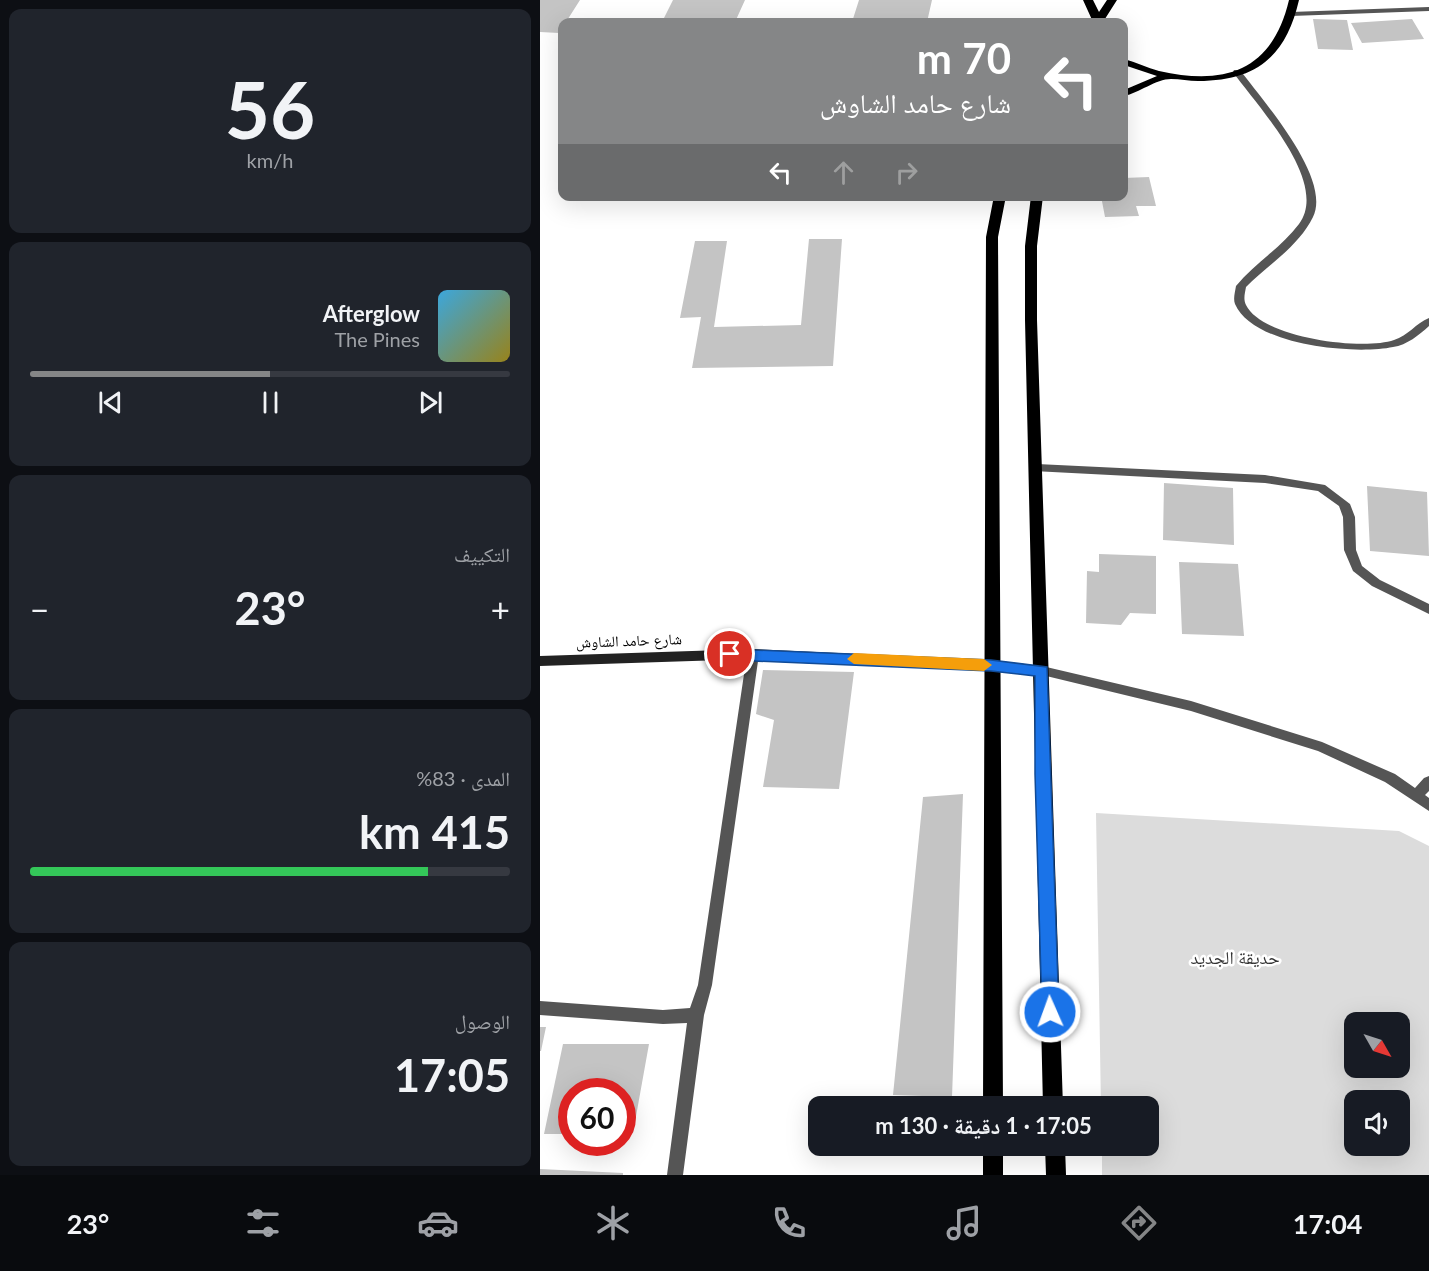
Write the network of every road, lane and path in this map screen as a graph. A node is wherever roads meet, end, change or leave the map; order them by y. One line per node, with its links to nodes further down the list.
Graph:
1 (1088, 0): 6 (main road)
2 (1112, 0): 7 (main road)
3 (1294, 0): 5 (main road)
4 (1429, 9): 5 (street)
5 (1291, 14): 9 (main road)
6 (1097, 18)
7 (1100, 18)
8 (1128, 63): 10 (main road)
9 (1237, 72): 10 (main road); 14 (street)
10 (1165, 77): 11 (main road)
11 (1128, 91)
12 (999, 201): 19 (main road)
13 (1036, 201): 15 (main road)
14 (1429, 321)
15 (1037, 468): 16 (street); 20 (main road)
16 (1429, 609)
17 (753, 654): 18 (street, شارع حامد الشاوش); 19 (street, شارع حامد الشاوش); 25 (street)
18 (540, 661)
19 (991, 665): 20 (street, شارع حامد الشاوش); 26 (main road)
20 (1042, 671): 22 (street); 27 (main road)
21 (1429, 782): 22 (street)
22 (1416, 796): 23 (street)
23 (1429, 805)
24 (540, 1008): 25 (street)
25 (696, 1015): 30 (street)
26 (993, 1096)
27 (1053, 1096)
28 (993, 1156): 31 (main road)
29 (1055, 1156): 32 (main road)
30 (675, 1175)
31 (993, 1175)
32 (1056, 1175)

